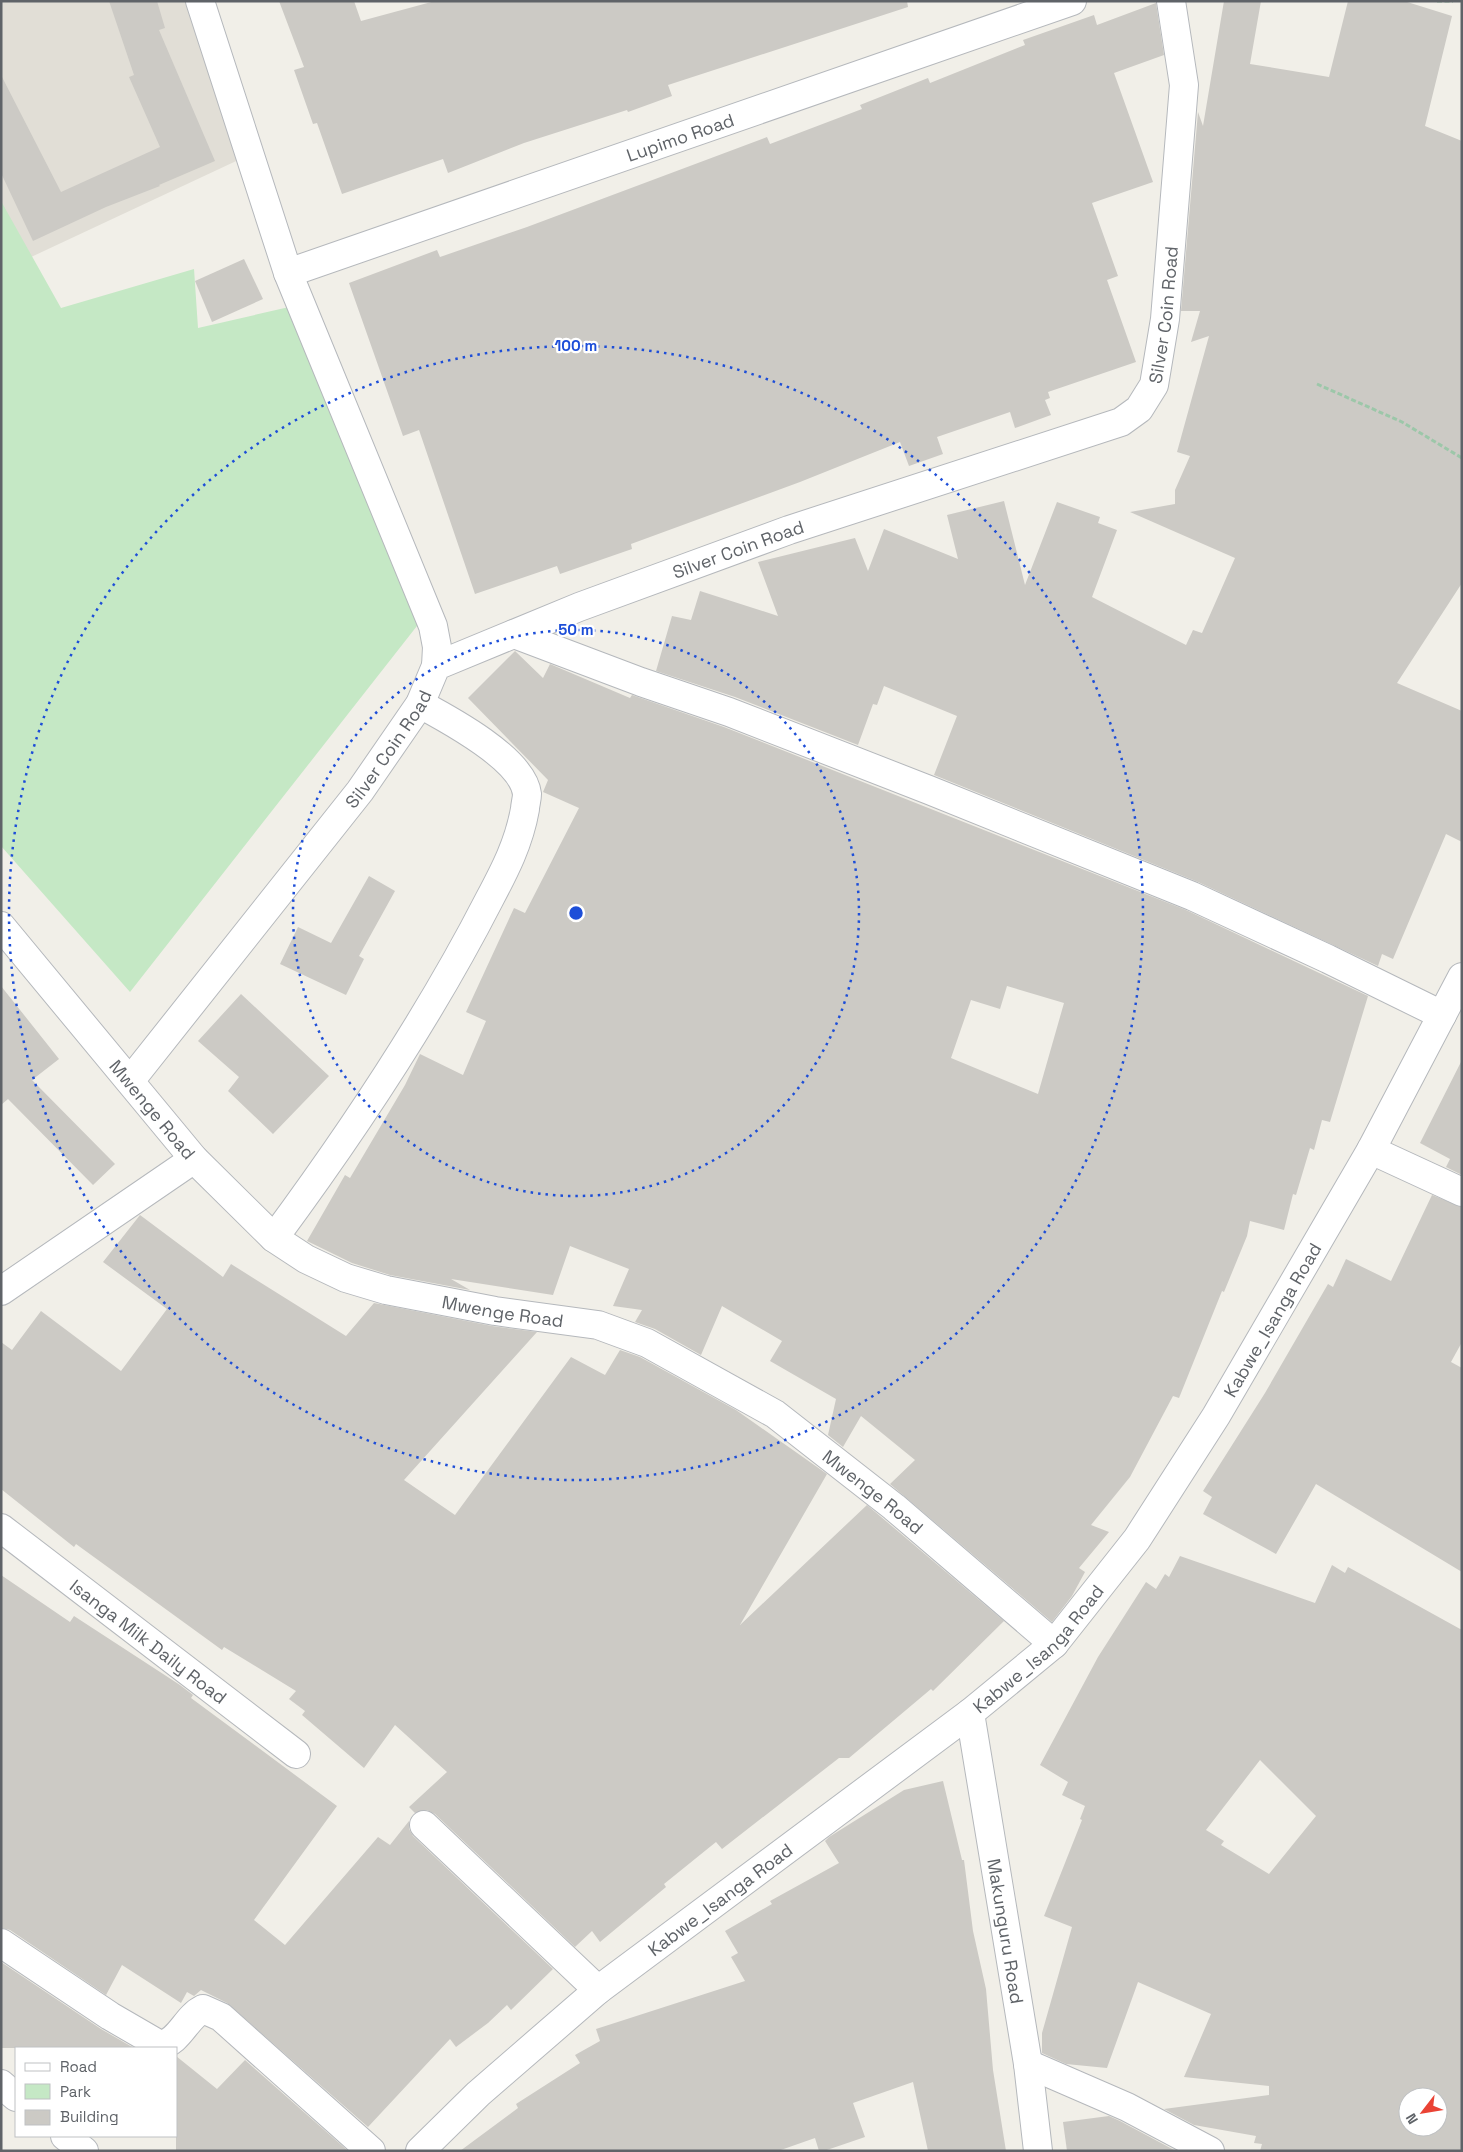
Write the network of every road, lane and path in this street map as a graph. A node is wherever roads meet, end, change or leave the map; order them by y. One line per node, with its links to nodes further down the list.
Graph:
1 (200, 1): 6 (street)
2 (1072, 1): 6 (street, Lupimo Road)
3 (1171, 1): 9 (street, Silver Coin Road)
4 (1438, 1): 5 (path)
5 (1452, 1)
6 (288, 273): 10 (street)
7 (1317, 384): 8 (path)
8 (1462, 458)
9 (514, 634): 10 (street, Silver Coin Road); 14 (street)
10 (436, 666): 11 (street, Silver Coin Road)
11 (420, 704): 15 (street, Silver Coin Road); 19 (street)
12 (1, 926): 15 (street, Mwenge Road)
13 (1462, 977): 14 (street, Kabwe_Isanga Road)
14 (1442, 1015): 16 (street, Kabwe_Isanga Road)
15 (130, 1080): 17 (street, Mwenge Road)
16 (1371, 1150): 18 (street); 22 (street, Kabwe_Isanga Road)
17 (194, 1159): 19 (street, Mwenge Road); 20 (street)
18 (1462, 1192)
19 (274, 1238): 22 (street, Mwenge Road)
20 (1, 1291)
21 (1, 1528): 24 (street, Isanga Milk Daily Road)
22 (1054, 1644): 23 (street, Kabwe_Isanga Road)
23 (970, 1713): 27 (street, Kabwe_Isanga Road); 28 (street, Makunguru Road)
24 (296, 1754)
25 (424, 1825): 27 (street)
26 (1, 1943): 33 (street)
27 (598, 1990): 34 (street, Kabwe_Isanga Road)
28 (1028, 2064): 35 (street, Makunguru Road); 36 (street)
29 (1, 2084): 30 (street)
30 (15, 2096)
31 (66, 2137): 32 (street)
32 (84, 2151)
33 (371, 2151)
34 (420, 2151)
35 (1038, 2151)
36 (1210, 2151)

